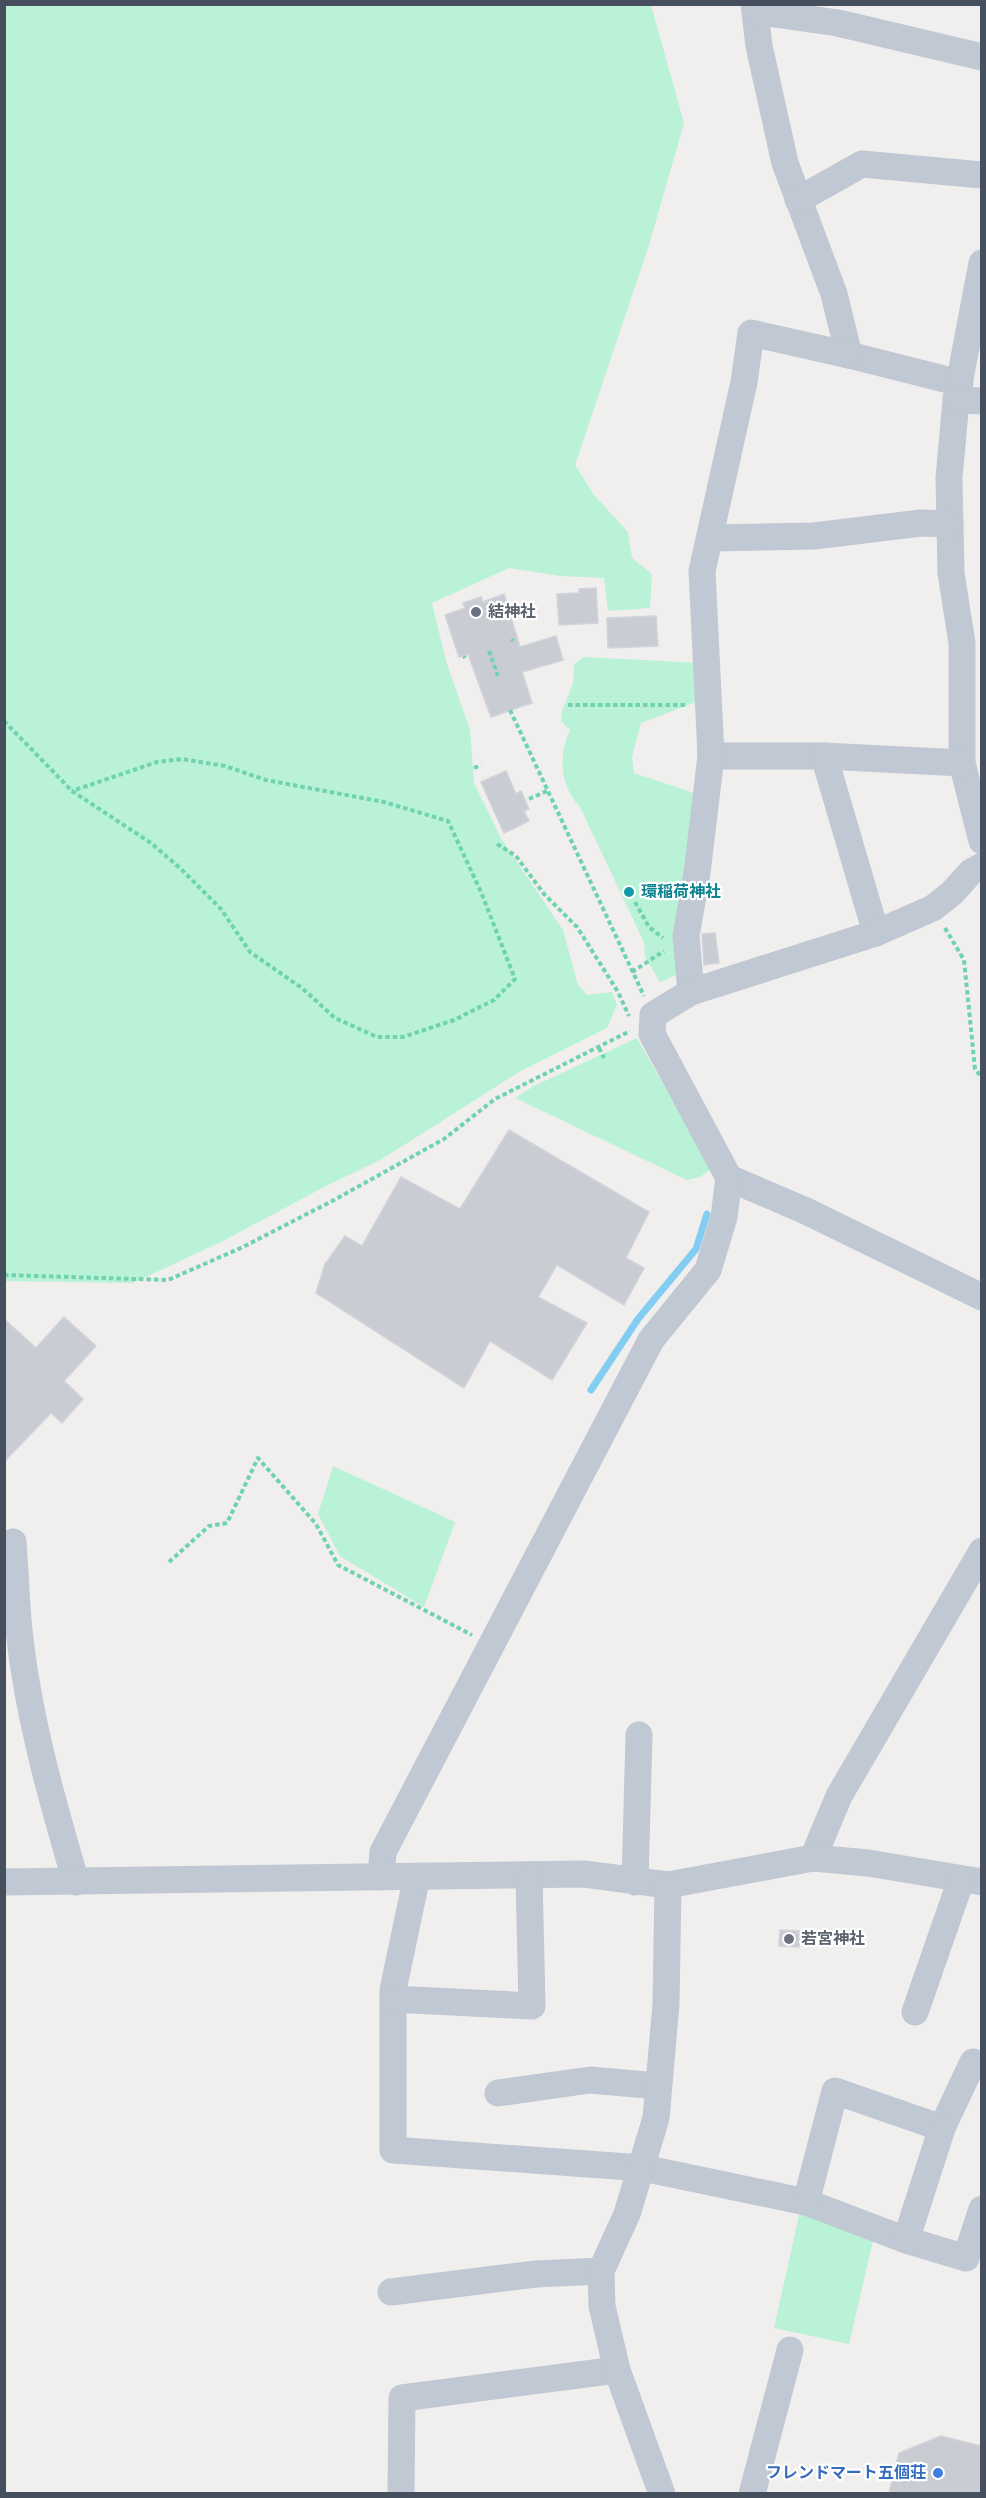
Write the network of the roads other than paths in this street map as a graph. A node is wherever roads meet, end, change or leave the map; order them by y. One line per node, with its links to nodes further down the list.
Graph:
1 (754, 8): 2 (street); 4 (street)
2 (981, 57)
3 (981, 175): 4 (street)
4 (798, 200): 6 (street)
5 (981, 263): 7 (street)
6 (849, 355): 7 (street); 9 (street)
7 (966, 395): 8 (street)
8 (950, 524): 9 (street); 10 (street)
9 (710, 538): 11 (street)
10 (972, 641): 13 (street)
11 (711, 756): 12 (street); 17 (street)
12 (824, 756): 13 (street); 16 (street)
13 (962, 763): 14 (street)
14 (981, 841)
15 (981, 866): 16 (street)
16 (876, 933): 17 (street)
17 (692, 992): 18 (street)
18 (729, 1178): 19 (street); 25 (street)
19 (981, 1297)
20 (13, 1542): 28 (street)
21 (981, 1551): 23 (street)
22 (639, 1735): 29 (street)
23 (813, 1858): 30 (street); 31 (street)
24 (529, 1875): 26 (street); 29 (street); 32 (street)
25 (381, 1876): 26 (street); 28 (street)
26 (417, 1876): 32 (street)
27 (4, 1882): 28 (street)
28 (75, 1882)
29 (635, 1882): 31 (street)
30 (974, 1882): 33 (street)
31 (668, 1885): 35 (street)
32 (393, 1999): 38 (street)
33 (915, 2012)
34 (973, 2062): 37 (street)
35 (658, 2086): 36 (street); 38 (street)
36 (498, 2093)
37 (942, 2128): 39 (street); 41 (street)
38 (643, 2168): 39 (street); 42 (street)
39 (806, 2202): 41 (street)
40 (981, 2209): 41 (street)
41 (906, 2240)
42 (602, 2271): 43 (street); 45 (street)
43 (391, 2292)
44 (790, 2350): 48 (street)
45 (617, 2370): 46 (street); 47 (street)
46 (401, 2493)
47 (662, 2493)
48 (752, 2493)

